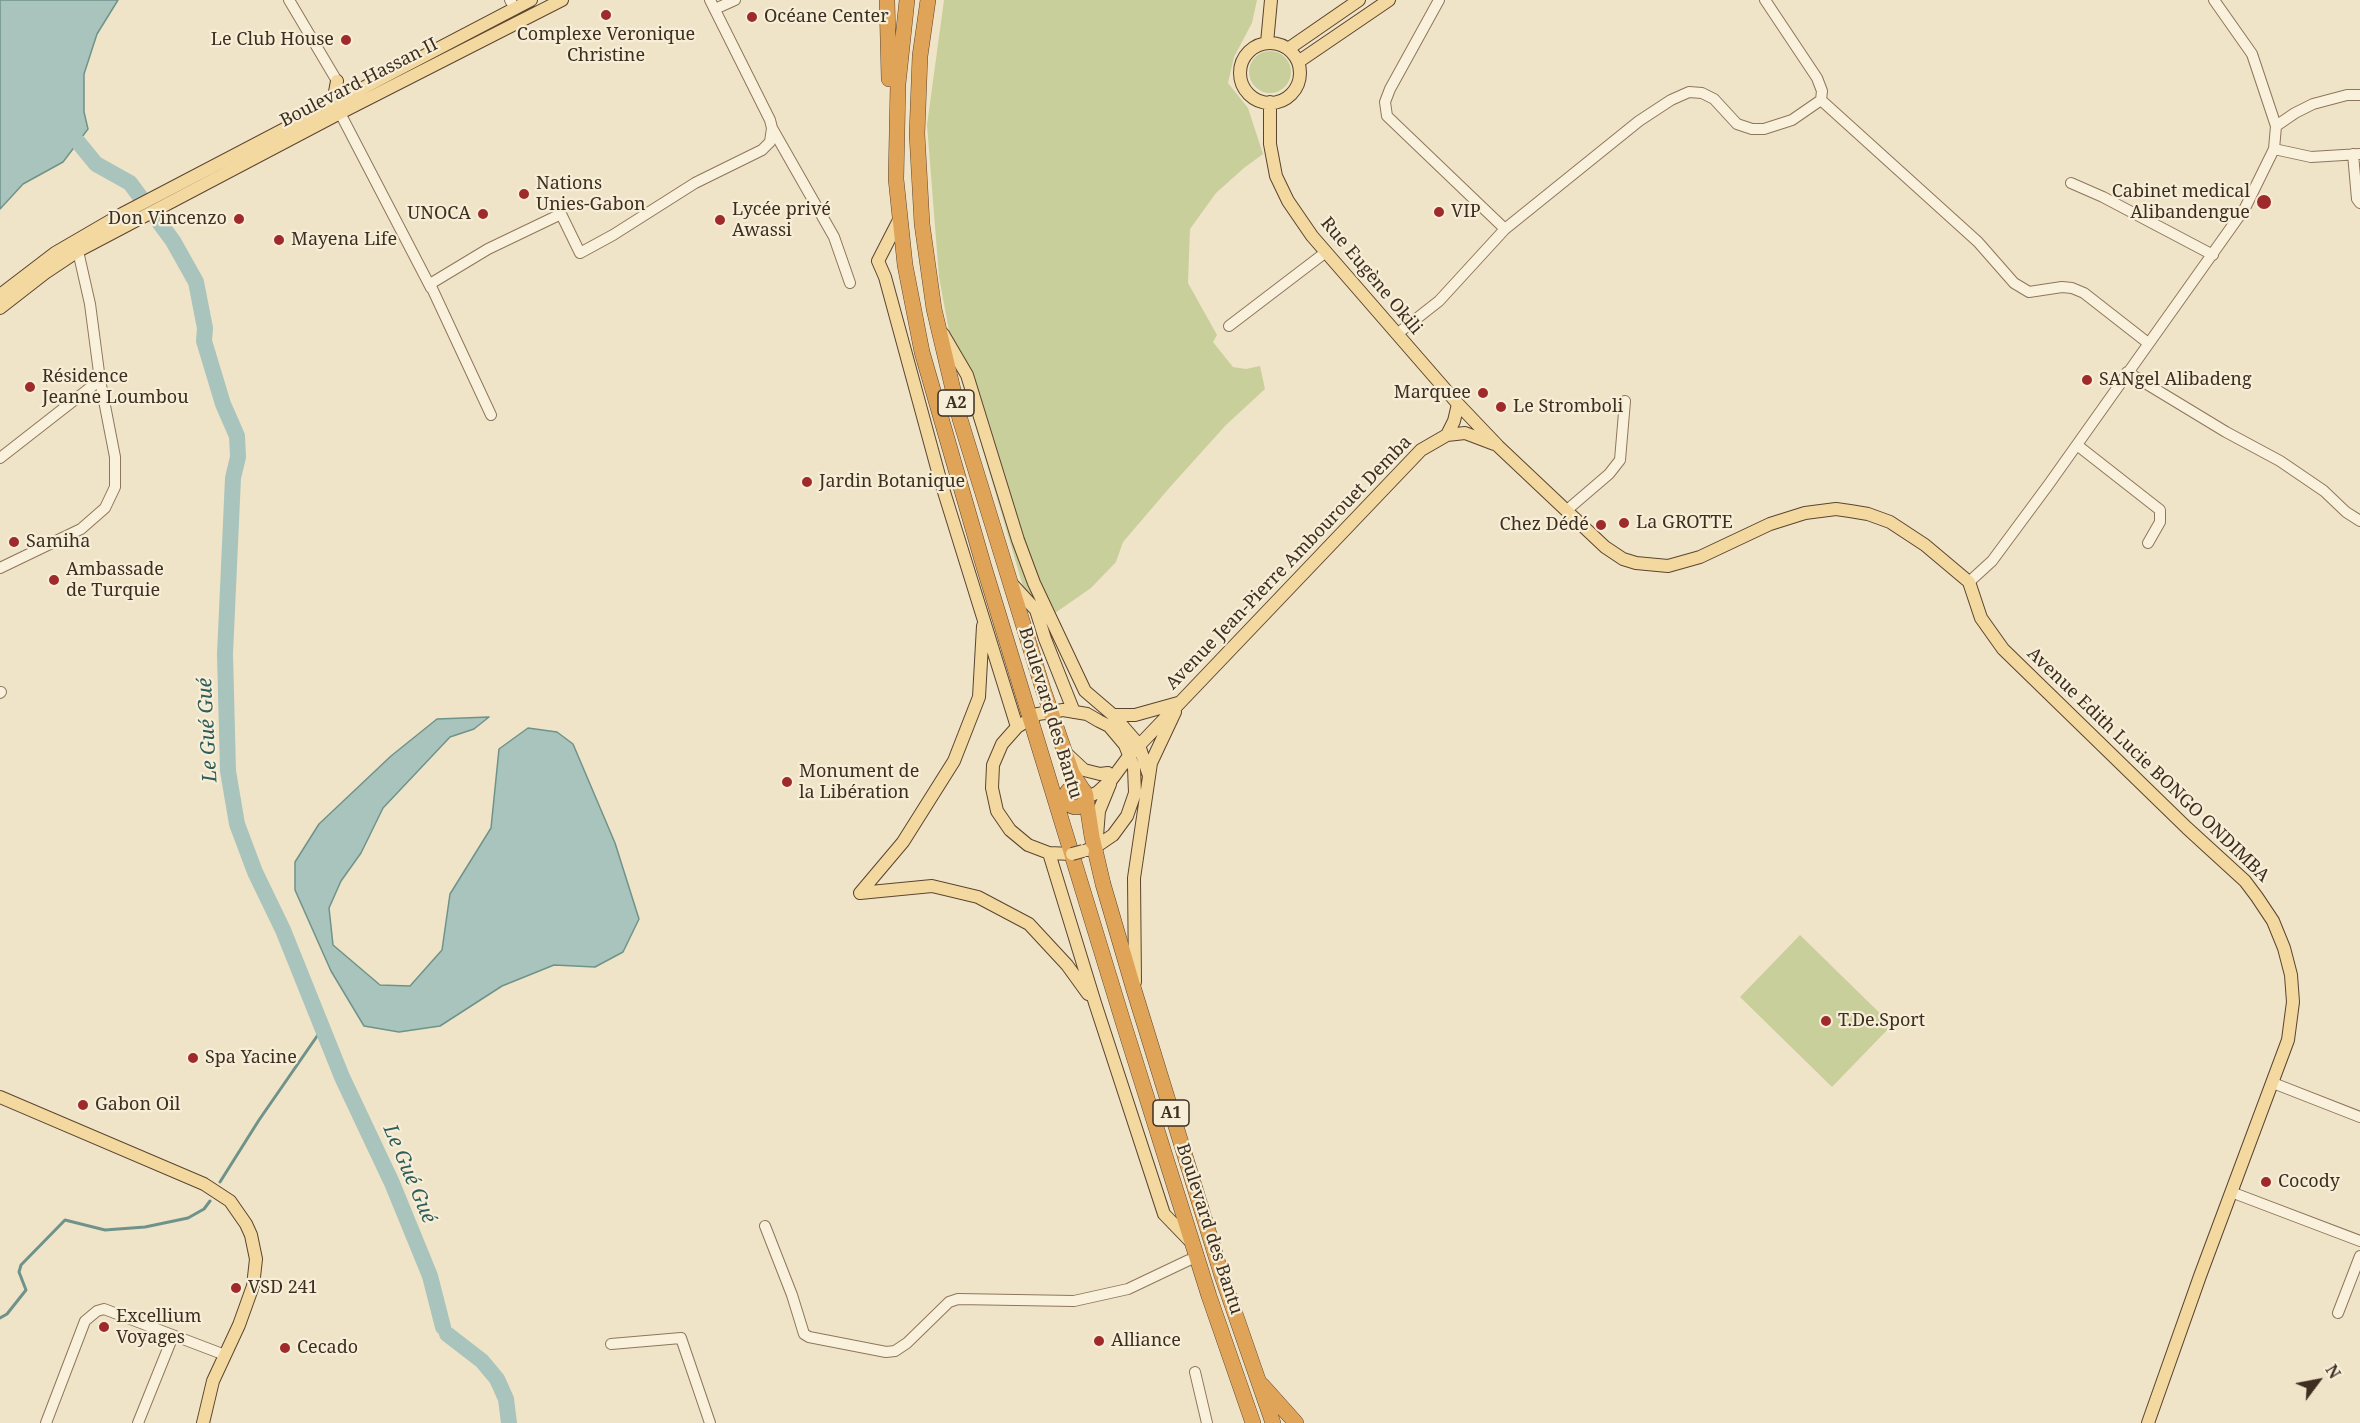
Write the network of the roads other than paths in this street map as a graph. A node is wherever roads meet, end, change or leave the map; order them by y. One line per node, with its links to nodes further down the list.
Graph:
1 (289, 0): 19 (street)
2 (531, 0): 14 (main road, Boulevard Hassan II)
3 (562, 0): 24 (main road, Boulevard Hassan II)
4 (735, 0): 15 (street)
5 (887, 0): 30 (highway)
6 (907, 0): 30 (highway, Boulevard des Bantu / A2)
7 (928, 0): 41 (highway, Boulevard des Bantu / A2)
8 (1271, 0): 16 (main road)
9 (1359, 0): 17 (main road)
10 (1389, 0): 18 (main road)
11 (1439, 0): 33 (street)
12 (1765, 0): 22 (street)
13 (2214, 0): 25 (street)
14 (512, 4): 20 (main road, Boulevard Hassan II)
15 (712, 4): 26 (street)
16 (1267, 43): 17 (main road); 23 (main road)
17 (1288, 49): 18 (main road)
18 (1298, 63): 23 (main road)
19 (337, 81): 20 (main road); 24 (main road)
20 (355, 91): 24 (main road, Boulevard Hassan II)
21 (2360, 95): 25 (street)
22 (1821, 100): 33 (street); 44 (street)
23 (1270, 102): 35 (main road, Rue Eugène Okili)
24 (337, 108): 34 (main road, Boulevard Hassan II); 38 (street); 39 (main road, Boulevard Hassan II)
25 (2276, 126): 27 (street)
26 (772, 128): 37 (street); 38 (street)
27 (2274, 149): 28 (street); 36 (street)
28 (2356, 154): 31 (street)
29 (2071, 183): 36 (street)
30 (897, 201): 32 (highway, Boulevard des Bantu / A2)
31 (2360, 203)
32 (899, 220): 60 (main road); 65 (highway, Boulevard des Bantu / A2)
33 (1504, 229): 43 (street)
34 (78, 251): 40 (main road, Boulevard Hassan II); 46 (street)
35 (1326, 252): 42 (street); 43 (main road, Rue Eugène Okili)
36 (2213, 255): 44 (street)
37 (850, 284)
38 (430, 286): 49 (street)
39 (0, 294)
40 (0, 308)
41 (937, 323): 58 (highway, Boulevard des Bantu / A2); 64 (main road)
42 (1229, 327)
43 (1397, 334): 48 (main road, Rue Eugène Okili)
44 (2148, 343): 45 (street)
45 (2127, 372): 51 (street); 55 (street)
46 (100, 380): 53 (street); 57 (street)
47 (1625, 401): 54 (street)
48 (1458, 404): 50 (main road); 52 (main road, Rue Eugène Okili)
49 (491, 415)
50 (1447, 435): 52 (main road); 61 (main road, Avenue Jean-Pierre Ambourouet Demba)
51 (2077, 445): 56 (street); 59 (street)
52 (1498, 446): 54 (main road, Rue Eugène Okili)
53 (0, 458)
54 (1567, 510): 59 (main road, Rue Eugène Okili)
55 (2360, 521)
56 (2148, 543)
57 (0, 568)
58 (1010, 580): 62 (highway, Boulevard des Bantu / A2); 63 (main road)
59 (1969, 582): 80 (main road, Avenue Edith Lucie BONGO ONDIMBA)
60 (984, 619): 65 (main road); 79 (main road)
61 (1180, 703): 64 (main road); 66 (main road, Avenue Jean-Pierre Ambourouet Demba); 70 (main road)
62 (1051, 712): 63 (main road); 65 (main road); 67 (highway, Boulevard des Bantu / A2)
63 (1074, 712): 68 (main road)
64 (1113, 715): 66 (main road)
65 (1028, 720): 72 (highway); 73 (highway, Boulevard des Bantu / A2); 75 (main road)
66 (1139, 746): 68 (main road, Avenue Jean-Pierre Ambourouet Demba); 70 (main road)
67 (1064, 750): 69 (main road); 71 (highway, Boulevard des Bantu / A2)
68 (1126, 759): 69 (main road, Avenue Jean-Pierre Ambourouet Demba); 74 (main road)
69 (1110, 776): 71 (main road, Avenue Jean-Pierre Ambourouet Demba); 76 (main road)
70 (1149, 777): 77 (main road)
71 (1084, 794): 72 (highway); 74 (highway, Boulevard des Bantu / A1)
72 (1067, 800): 78 (highway)
73 (1066, 834): 74 (highway, Boulevard des Bantu / A1)
74 (1083, 851): 75 (main road); 76 (highway, Boulevard des Bantu / A1); 78 (highway, Boulevard des Bantu / A1)
75 (1049, 853): 79 (main road)
76 (1103, 884): 77 (highway, Boulevard des Bantu / A1)
77 (1136, 995): 93 (highway, Boulevard des Bantu / A1)
78 (1116, 999): 86 (highway, Boulevard des Bantu / A1)
79 (1095, 1004): 86 (main road)
80 (2273, 1083): 82 (street); 83 (main road, Avenue Edith Lucie BONGO ONDIMBA)
81 (0, 1097): 91 (main road)
82 (2360, 1117)
83 (2231, 1192): 85 (street); 102 (main road, Avenue Edith Lucie BONGO ONDIMBA)
84 (765, 1226): 86 (street)
85 (2360, 1242)
86 (1195, 1251): 99 (highway, Boulevard des Bantu / A1)
87 (2360, 1256): 88 (street)
88 (2338, 1313)
89 (173, 1336): 91 (street); 94 (street); 95 (street)
90 (611, 1344): 97 (street)
91 (225, 1355): 96 (main road)
92 (1195, 1372): 98 (street)
93 (1257, 1380): 100 (highway, Boulevard des Bantu / A1); 101 (highway)
94 (46, 1423)
95 (138, 1423)
96 (203, 1423)
97 (710, 1423)
98 (1207, 1423)
99 (1253, 1423)
100 (1273, 1423)
101 (1296, 1423)
102 (2148, 1423)

